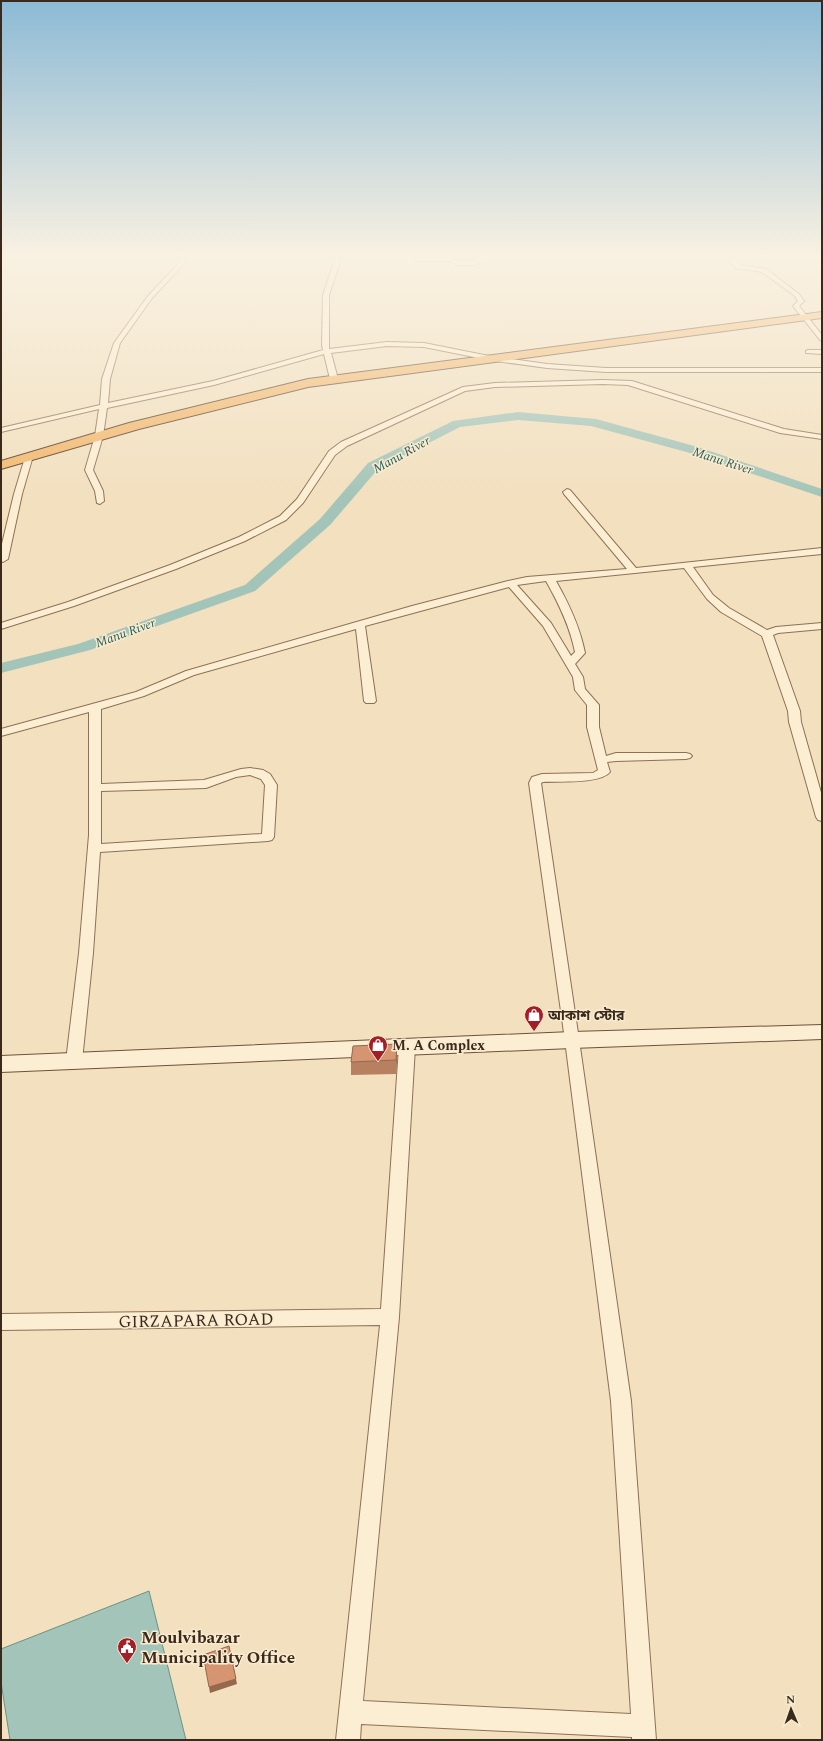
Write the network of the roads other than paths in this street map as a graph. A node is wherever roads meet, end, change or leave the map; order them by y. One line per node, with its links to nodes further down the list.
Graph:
1 (121, 337): 10 (street)
2 (325, 337): 4 (street)
3 (649, 337): 7 (highway)
4 (327, 351): 7 (street); 9 (street); 10 (street)
5 (808, 352): 6 (street)
6 (822, 352)
7 (490, 358): 8 (street); 9 (highway)
8 (822, 370)
9 (334, 379): 12 (highway)
10 (104, 406): 11 (street); 12 (street)
11 (1, 430)
12 (99, 436): 14 (highway); 17 (street)
13 (822, 437): 25 (street)
14 (28, 456): 15 (highway); 19 (street)
15 (1, 465)
16 (567, 492): 21 (street)
17 (100, 501)
18 (822, 551): 20 (street)
19 (3, 559)
20 (687, 566): 21 (street); 27 (street)
21 (634, 571): 22 (street)
22 (550, 578): 23 (street); 28 (street)
23 (511, 583): 24 (street); 28 (street)
24 (360, 624): 29 (street); 30 (street)
25 (1, 626)
26 (822, 626): 27 (street)
27 (767, 634): 35 (street)
28 (570, 663): 33 (street)
29 (370, 701)
30 (95, 707): 31 (street); 34 (street)
31 (1, 733)
32 (686, 756): 33 (street)
33 (601, 760): 38 (street)
34 (95, 788): 36 (street); 36 (street)
35 (822, 817)
36 (94, 848): 40 (street)
37 (822, 1032): 38 (main road)
38 (572, 1040): 39 (main road); 45 (street)
39 (407, 1047): 40 (main road); 42 (street)
40 (74, 1061): 41 (main road)
41 (1, 1064)
42 (390, 1317): 43 (street, GIRZAPARA ROAD); 44 (street)
43 (1, 1322)
44 (350, 1712): 45 (street); 46 (street)
45 (644, 1733)
46 (348, 1740)

